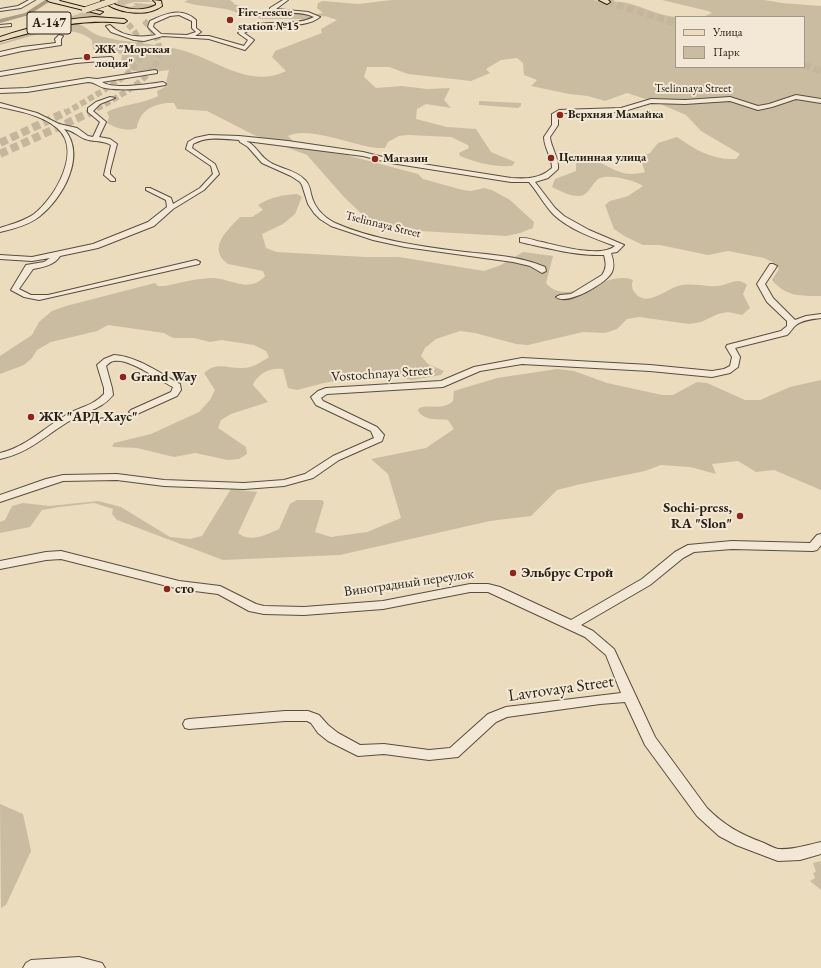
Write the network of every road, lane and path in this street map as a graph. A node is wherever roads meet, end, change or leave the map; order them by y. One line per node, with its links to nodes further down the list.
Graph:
1 (34, 0): 10 (street)
2 (75, 0): 14 (main road)
3 (93, 0): 9 (main road)
4 (104, 0): 9 (main road)
5 (115, 0): 18 (main road, А-147, bridge)
6 (156, 0): 12 (main road)
7 (286, 0): 21 (street)
8 (55, 1): 11 (main road, А-147); 14 (main road, А-147)
9 (119, 7): 12 (main road); 12 (main road)
10 (0, 10)
11 (64, 10)
12 (150, 10)
13 (52, 17): 18 (main road, А-147)
14 (125, 21): 18 (main road)
15 (0, 26): 16 (street)
16 (9, 26)
17 (108, 26): 19 (street)
18 (14, 35): 22 (main road, А-147)
19 (159, 35): 21 (street); 21 (street)
20 (61, 36): 23 (street)
21 (186, 36)
22 (0, 39)
23 (0, 54)
24 (111, 59): 26 (street)
25 (155, 72): 27 (street)
26 (0, 74)
27 (97, 81): 28 (street); 29 (street)
28 (163, 84)
29 (0, 91)
30 (112, 98): 35 (street)
31 (821, 101): 37 (street, Tselinnaya Street)
32 (0, 106): 33 (street)
33 (59, 126): 35 (street); 40 (street)
34 (230, 138): 37 (street, Tselinnaya Street); 39 (street, Tselinnaya Street); 49 (street, Tselinnaya Street)
35 (95, 139): 36 (street)
36 (113, 180)
37 (531, 181): 42 (street)
38 (148, 189): 39 (street)
39 (172, 208): 43 (street, Tselinnaya Street)
40 (0, 230)
41 (523, 240): 42 (street)
42 (607, 252): 50 (street)
43 (57, 255): 45 (street, Tselinnaya Street); 47 (street, Tselinnaya Street)
44 (0, 257): 45 (street, Tselinnaya Street)
45 (12, 259): 47 (street, Tselinnaya Street)
46 (196, 262): 47 (street)
47 (29, 266)
48 (773, 266): 52 (street)
49 (542, 271)
50 (560, 298)
51 (821, 316): 52 (street, Vostochnaya Street)
52 (792, 324): 55 (street, Vostochnaya Street)
53 (134, 412): 54 (street)
54 (0, 456)
55 (0, 499)
56 (821, 538): 58 (street)
57 (0, 565): 58 (street, Виноградный переулок)
58 (572, 625): 59 (street, Виноградный переулок)
59 (629, 697): 60 (street, Lavrovaya Street); 61 (street, Виноградный переулок)
60 (189, 724)
61 (821, 848)
62 (31, 968): 63 (street)
63 (97, 968)

